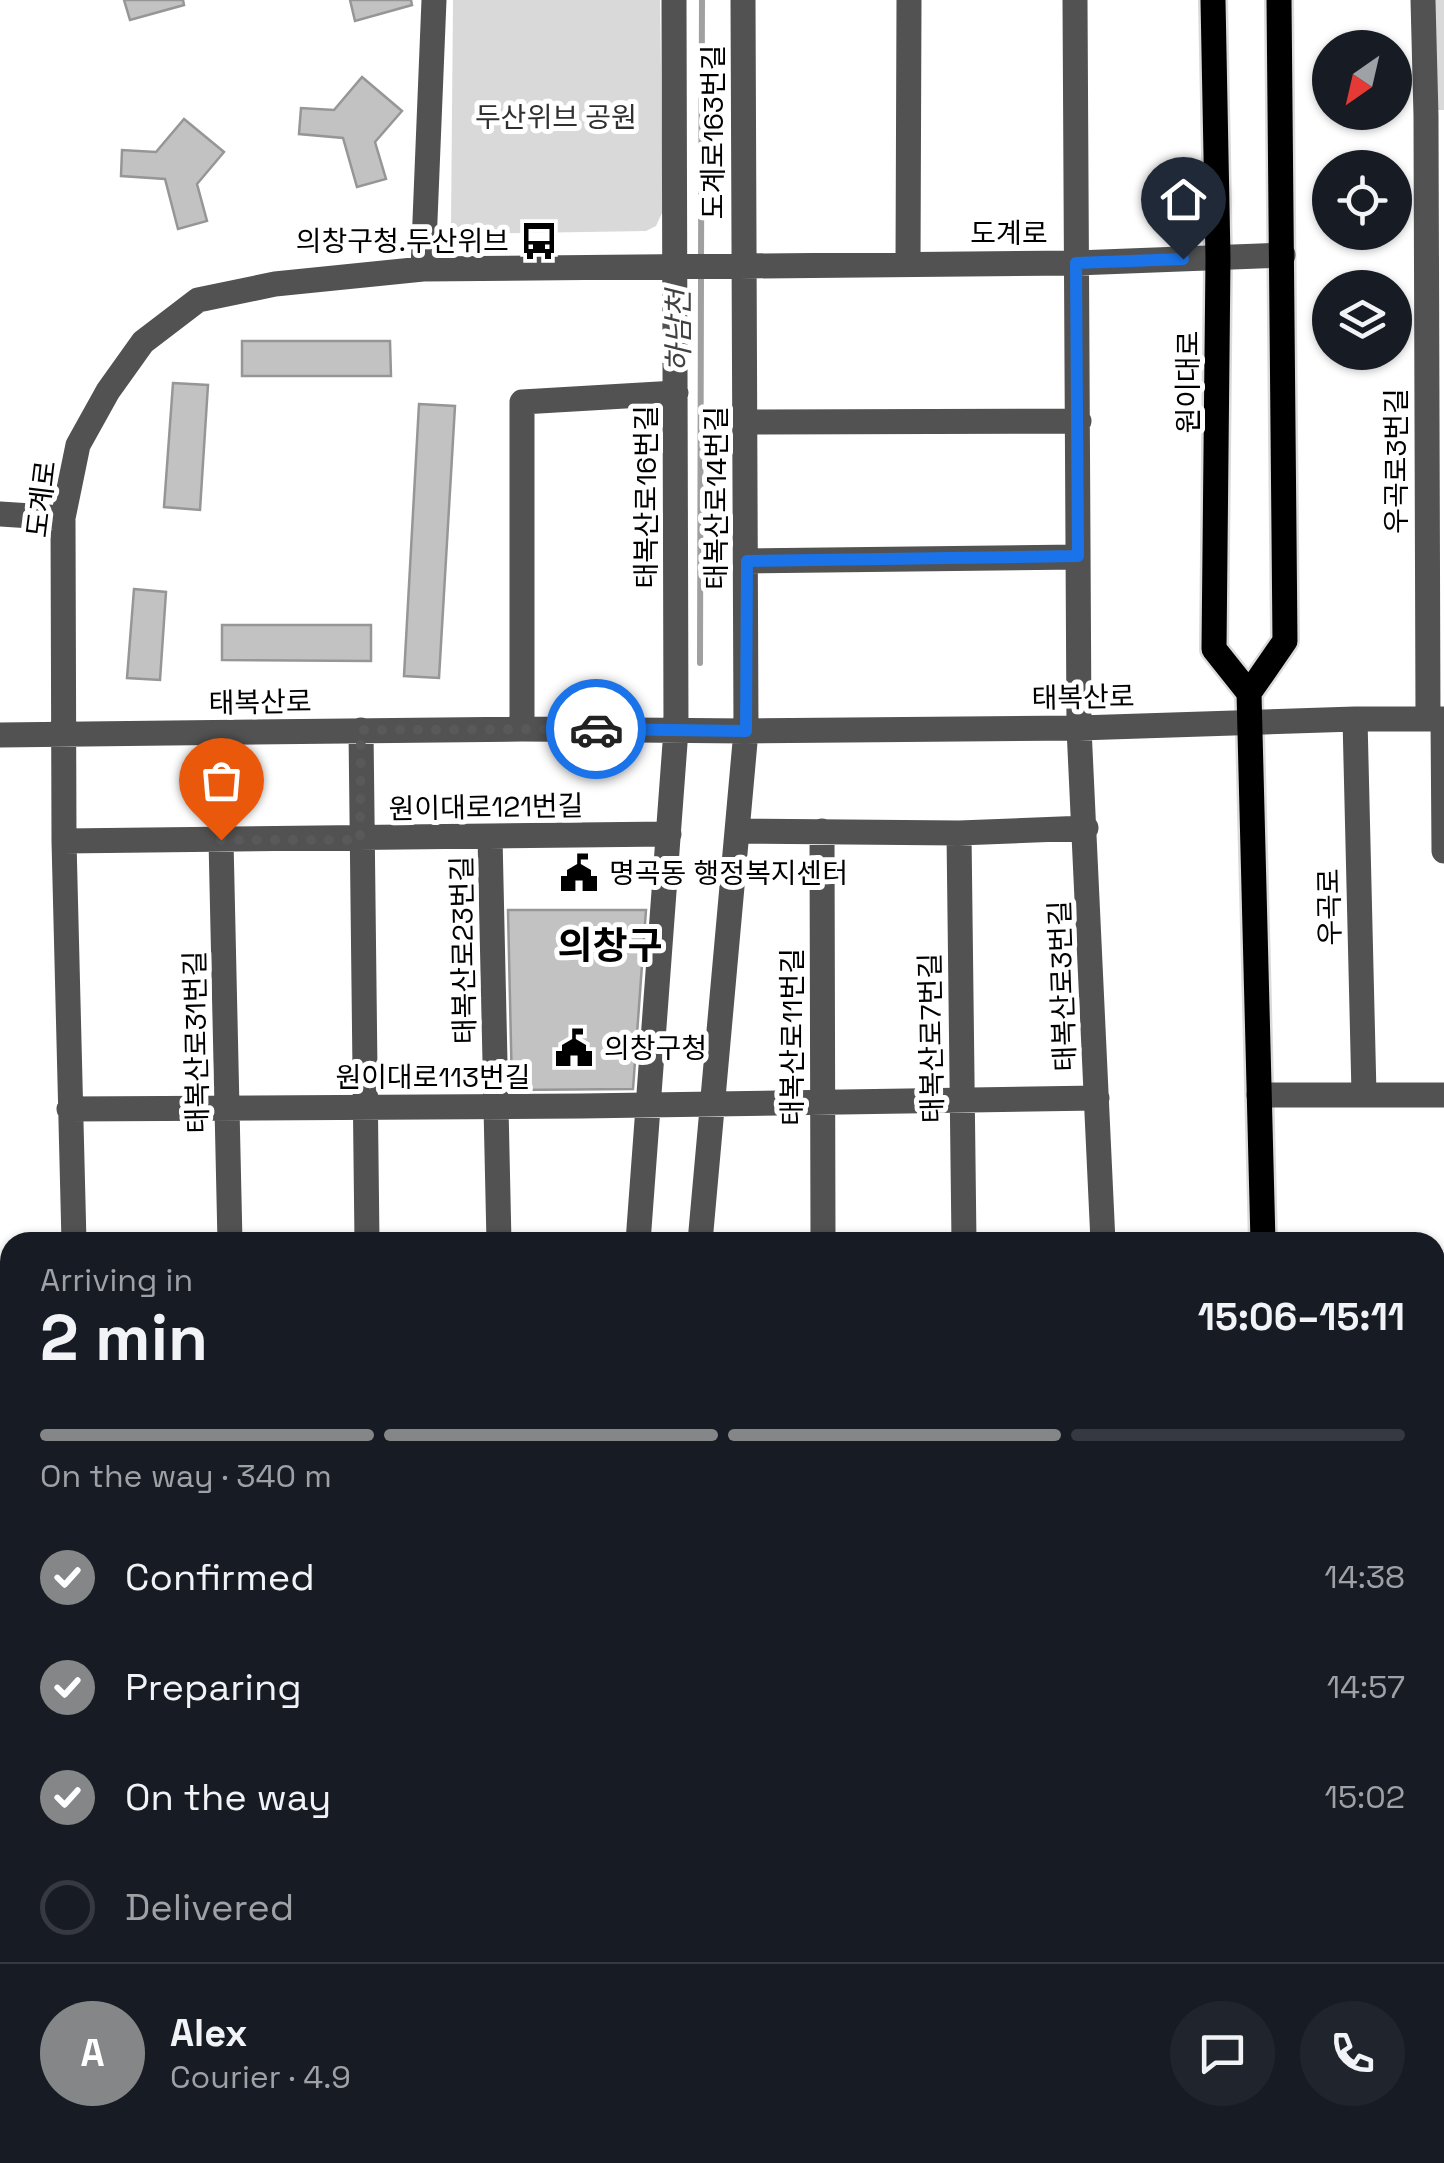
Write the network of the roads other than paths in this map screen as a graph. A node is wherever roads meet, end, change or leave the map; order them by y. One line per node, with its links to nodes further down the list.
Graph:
1 (434, 0): 16 (street)
2 (674, 0): 13 (street, 태복산로16번길)
3 (743, 0): 14 (street, 도계로163번길)
4 (909, 0): 15 (street)
5 (1075, 0): 12 (street, 태복산로3번길)
6 (1213, 0): 11 (main road, 원이대로)
7 (1279, 0): 10 (main road)
8 (1422, 0): 9 (street, 우곡로3번길)
9 (1435, 116): 24 (street, 우곡로3번길)
10 (1283, 255): 11 (street, 도계로); 25 (main road)
11 (1218, 258): 12 (street, 도계로); 25 (main road, 원이대로)
12 (1076, 263): 15 (street, 도계로); 18 (street, 태복산로3번길)
13 (681, 264): 14 (street, 도계로); 16 (street, 도계로); 17 (street, 태복산로16번길)
14 (740, 264): 15 (street, 도계로); 19 (street, 태복산로14번길)
15 (908, 264)
16 (423, 268): 21 (street, 도계로)
17 (676, 393): 30 (street); 32 (street, 태복산로16번길)
18 (1079, 421): 19 (street); 22 (street, 태복산로3번길)
19 (746, 422): 23 (street, 태복산로14번길)
20 (0, 514): 21 (street)
21 (64, 518): 34 (street, 도계로)
22 (1078, 556): 23 (street); 29 (street, 태복산로3번길)
23 (747, 561): 33 (street, 태복산로14번길)
24 (1435, 562): 27 (street, 우곡로3번길)
25 (1249, 693): 28 (main road)
26 (1355, 719): 27 (street); 28 (street); 46 (street, 우곡로)
27 (1438, 719): 45 (street)
28 (1251, 723): 29 (street, 태복산로); 47 (main road)
29 (1079, 728): 33 (street, 태복산로); 36 (street, 태복산로3번길)
30 (522, 729): 31 (street, 태복산로); 32 (street, 태복산로)
31 (361, 730): 34 (street, 태복산로); 43 (street)
32 (679, 730): 33 (street, 태복산로); 40 (street, 태복산로16번길)
33 (742, 731): 37 (street, 태복산로14번길)
34 (64, 734): 35 (street, 태복산로); 44 (street, 도계로)
35 (0, 735)
36 (1086, 828): 39 (street); 49 (street, 태복산로3번길)
37 (739, 831): 38 (street); 52 (street, 태복산로14번길)
38 (822, 831): 39 (street); 51 (street, 태복산로11번길)
39 (959, 832): 50 (street, 태복산로7번길)
40 (668, 834): 41 (street, 원이대로121번길); 53 (street, 태복산로16번길)
41 (490, 837): 43 (street, 원이대로121번길); 54 (street, 태복산로23번길)
42 (221, 840): 43 (street, 원이대로121번길); 44 (street, 원이대로121번길); 55 (street, 태복산로31번길)
43 (360, 840): 56 (street)
44 (64, 841): 57 (street, 도계로)
45 (1444, 850)
46 (1364, 1094): 47 (street); 48 (street)
47 (1259, 1095): 67 (main road)
48 (1444, 1095)
49 (1097, 1098): 50 (street, 원이대로113번길); 66 (street, 태복산로3번길)
50 (961, 1099): 51 (street, 원이대로113번길); 65 (street, 태복산로7번길)
51 (822, 1101): 52 (street, 원이대로113번길); 64 (street, 태복산로11번길)
52 (712, 1102): 53 (street, 원이대로113번길); 63 (street, 태복산로14번길)
53 (648, 1103): 54 (street, 원이대로113번길); 62 (street, 태복산로16번길)
54 (496, 1106): 56 (street, 원이대로113번길); 61 (street, 태복산로23번길)
55 (228, 1108): 56 (street, 원이대로113번길); 57 (street, 원이대로113번길); 59 (street, 태복산로31번길)
56 (365, 1108): 60 (street)
57 (69, 1109): 58 (street, 도계로)
58 (74, 1232)
59 (230, 1232)
60 (366, 1232)
61 (498, 1232)
62 (639, 1232)
63 (701, 1232)
64 (823, 1232)
65 (964, 1232)
66 (1103, 1232)
67 (1263, 1232)

